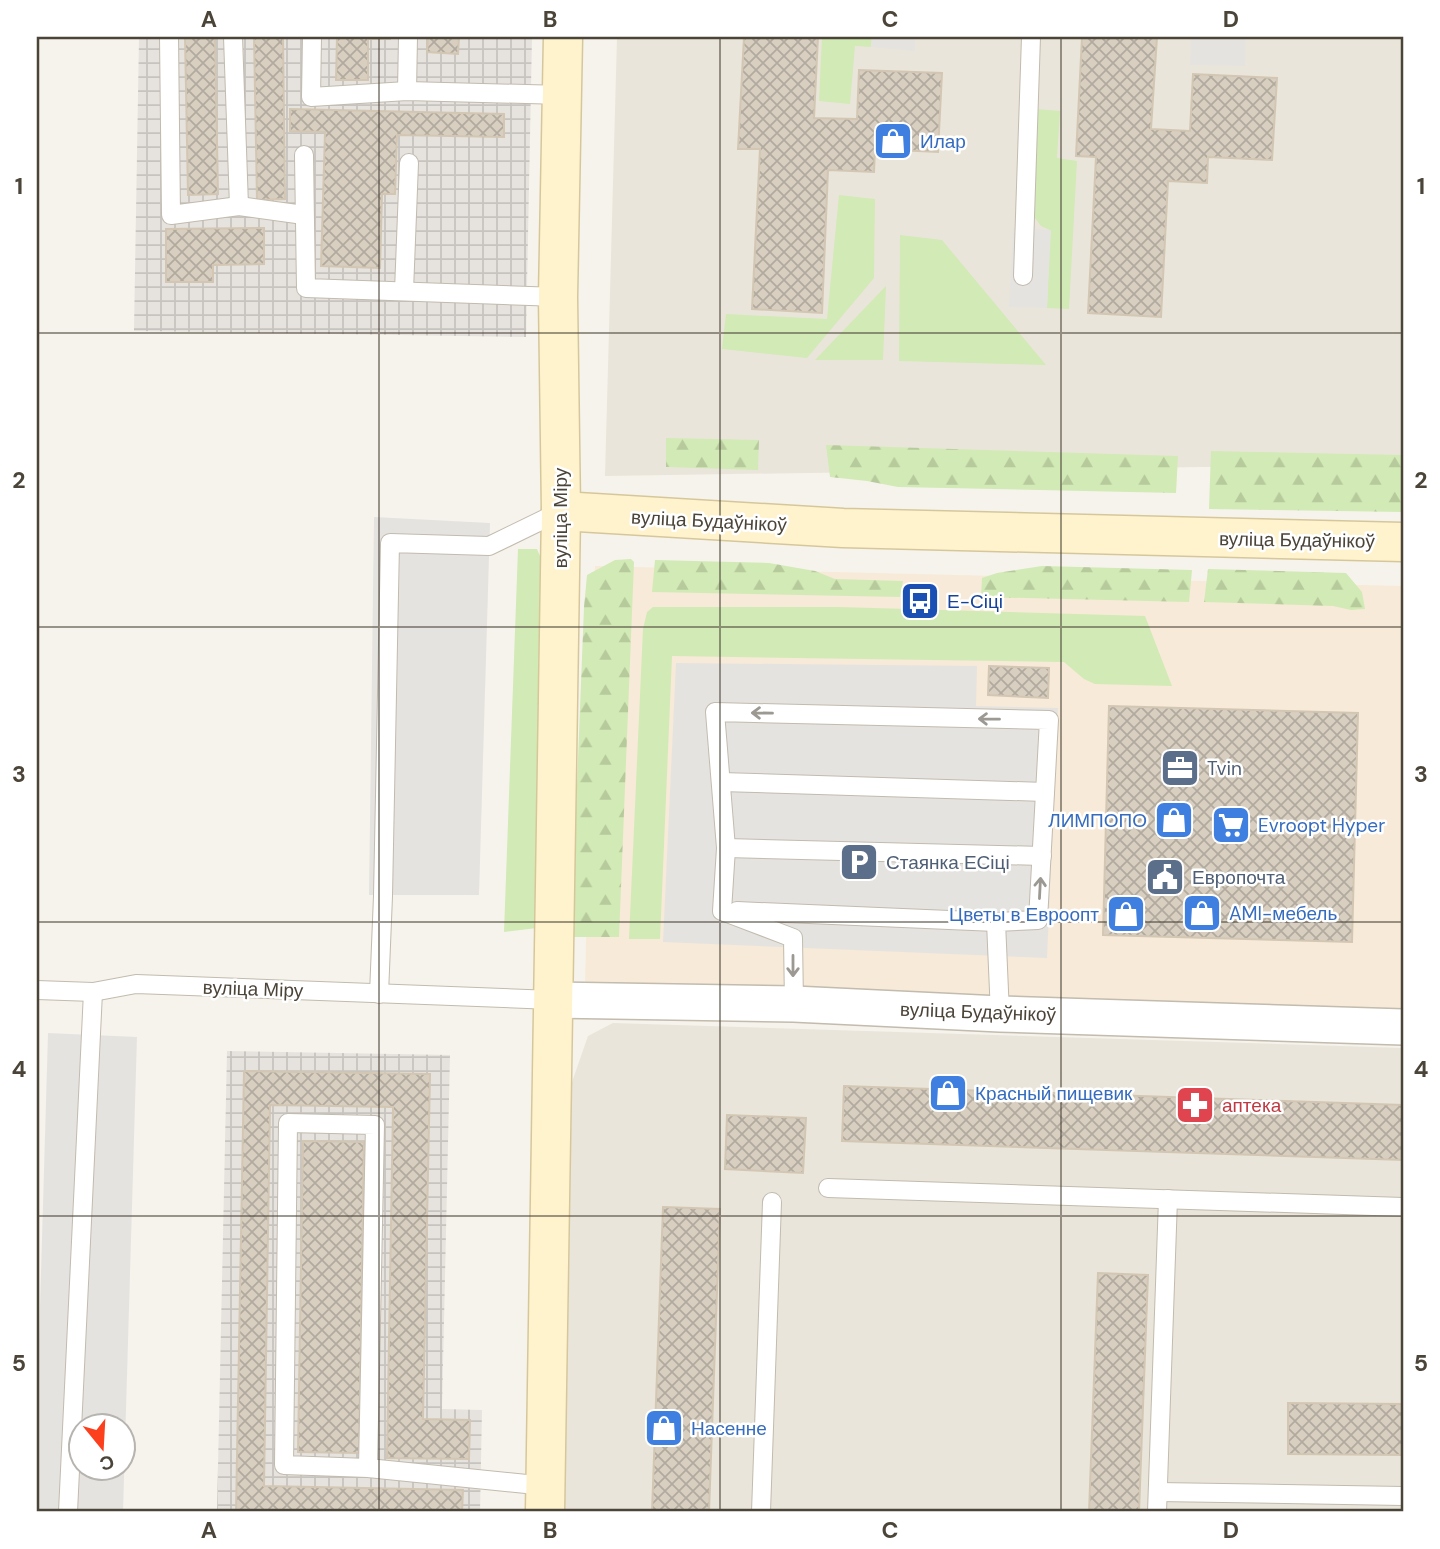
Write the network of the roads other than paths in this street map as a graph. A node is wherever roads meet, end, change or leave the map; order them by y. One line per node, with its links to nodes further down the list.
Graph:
1 (169, 37): 11 (lane)
2 (233, 37): 11 (lane)
3 (312, 37): 7 (lane)
4 (408, 37): 7 (lane)
5 (563, 37): 8 (main road, вуліца Міру)
6 (1031, 37): 13 (lane)
7 (407, 90): 8 (lane)
8 (563, 94): 15 (main road, вуліца Міру)
9 (304, 155): 12 (lane)
10 (409, 163): 14 (lane)
11 (239, 206): 12 (lane)
12 (304, 215): 14 (lane)
13 (1023, 276)
14 (404, 291): 15 (lane)
15 (558, 297): 16 (main road, вуліца Міру)
16 (561, 511): 17 (main road, вуліца Будаўнікоў); 26 (lane); 27 (main road, вуліца Міру)
17 (1403, 542)
18 (720, 782): 19 (lane); 19 (lane, one-way to 18); 20 (lane)
19 (1045, 792): 21 (lane)
20 (726, 848): 21 (lane); 22 (lane)
21 (1042, 856): 23 (lane, one-way to 21)
22 (722, 911): 23 (lane); 28 (lane, one-way to 28)
23 (996, 922): 29 (lane)
24 (37, 990): 25 (lane, вуліца Міру)
25 (93, 992): 26 (lane, вуліца Міру); 39 (lane)
26 (379, 994): 27 (lane, вуліца Міру)
27 (553, 1000): 28 (street, вуліца Будаўнікоў); 38 (main road, вуліца Міру)
28 (794, 1004): 29 (street, вуліца Будаўнікоў)
29 (1000, 1014): 30 (street, вуліца Будаўнікоў)
30 (1403, 1027)
31 (828, 1188): 32 (lane)
32 (1168, 1199): 34 (lane); 36 (lane)
33 (772, 1202): 40 (lane)
34 (1403, 1207)
35 (368, 1468): 35 (lane); 38 (lane)
36 (1158, 1492): 37 (lane); 41 (lane)
37 (1403, 1496)
38 (546, 1499)
39 (68, 1512)
40 (761, 1512)
41 (1157, 1512)

